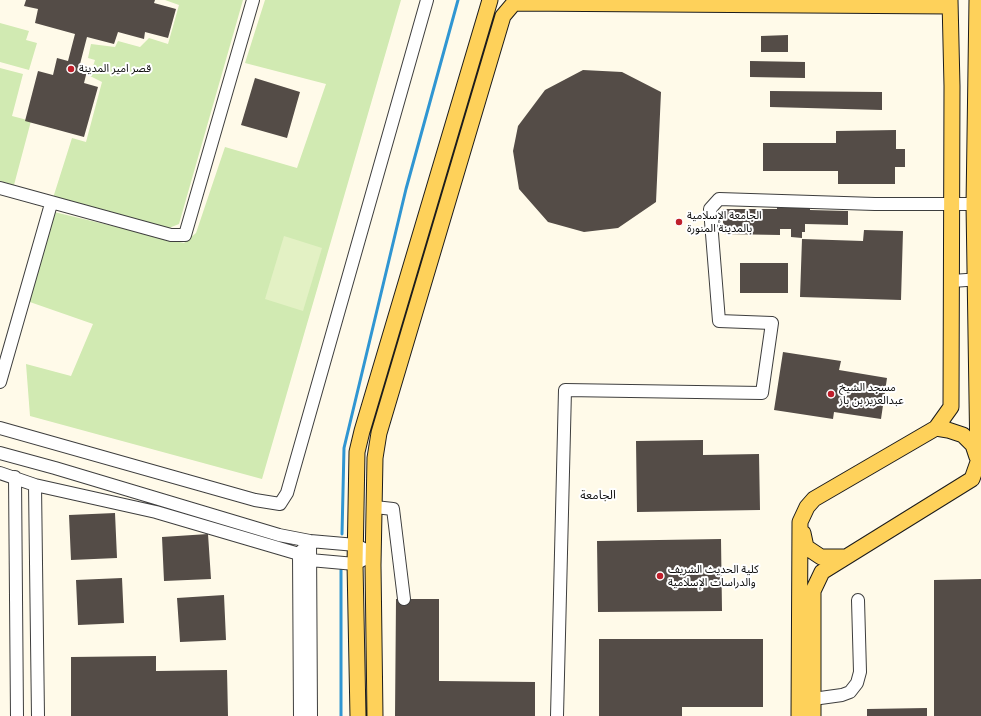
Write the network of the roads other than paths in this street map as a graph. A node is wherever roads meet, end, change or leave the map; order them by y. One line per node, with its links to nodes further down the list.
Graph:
1 (253, 0): 10 (street)
2 (427, 0): 18 (street)
3 (490, 0): 28 (main road)
4 (949, 3): 6 (main road); 25 (main road)
5 (978, 5): 7 (main road)
6 (951, 44): 7 (main road); 12 (main road)
7 (977, 45): 8 (main road)
8 (978, 110): 11 (main road)
9 (0, 188): 10 (street)
10 (51, 204): 17 (street)
11 (978, 204): 12 (street); 13 (main road)
12 (950, 205): 14 (main road); 42 (street)
13 (978, 279): 14 (street); 16 (main road)
14 (952, 281): 15 (main road)
15 (952, 337): 16 (main road); 19 (main road)
16 (977, 337): 21 (main road)
17 (0, 382)
18 (0, 428)
19 (936, 428): 21 (main road); 26 (main road)
20 (0, 454): 27 (street)
21 (978, 462): 31 (main road)
22 (0, 473): 23 (street)
23 (15, 477): 24 (street); 36 (street)
24 (35, 485): 30 (street); 37 (street)
25 (374, 507): 29 (main road); 33 (street)
26 (800, 522): 31 (main road); 43 (main road)
27 (310, 541): 28 (street); 30 (street)
28 (356, 545): 29 (street); 32 (main road)
29 (374, 554): 32 (street); 41 (main road)
30 (304, 557): 32 (street); 38 (street); 39 (street)
31 (845, 557): 35 (main road)
32 (355, 564): 40 (main road)
33 (404, 599)
34 (858, 600): 35 (street)
35 (812, 699): 44 (main road)
36 (17, 716)
37 (38, 716)
38 (300, 716)
39 (311, 716)
40 (358, 716)
41 (375, 716)
42 (557, 716)
43 (799, 716)
44 (812, 716)

